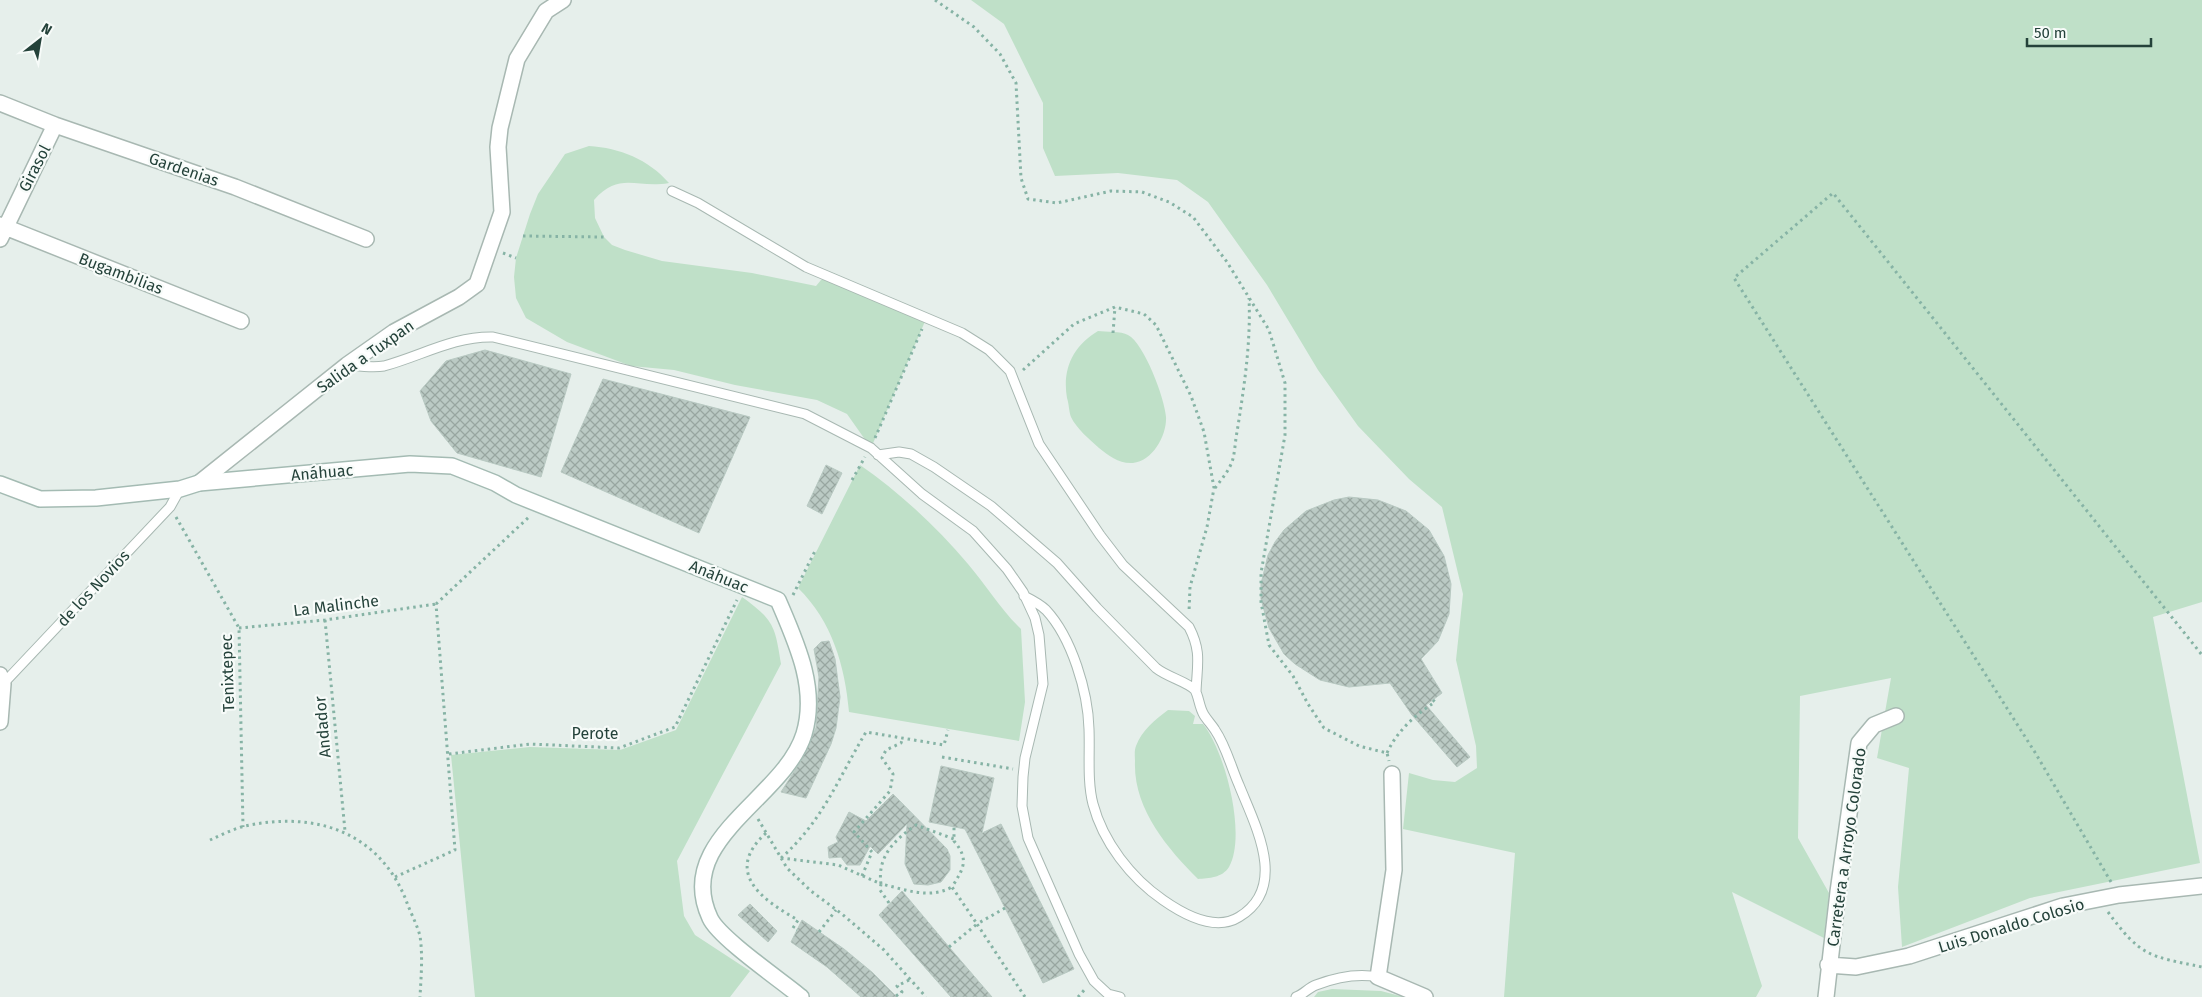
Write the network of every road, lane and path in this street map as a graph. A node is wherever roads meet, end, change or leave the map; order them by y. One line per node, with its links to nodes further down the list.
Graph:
1 (563, 0): 15 (street, Salida a Tuxpan)
2 (935, 0): 10 (path)
3 (0, 103): 4 (street, Gardenias)
4 (55, 125): 6 (street, Girasol); 9 (street, Gardenias)
5 (672, 191): 12 (lane)
6 (1, 230): 13 (street, Bugambilias)
7 (523, 236): 8 (path)
8 (604, 237)
9 (366, 239)
10 (1248, 297): 22 (path); 42 (path)
11 (1115, 307): 14 (path); 16 (path); 22 (path)
12 (926, 319): 16 (lane); 17 (path)
13 (241, 321)
14 (1113, 333)
15 (347, 366): 17 (lane); 20 (street, Salida a Tuxpan)
16 (1013, 379): 32 (lane)
17 (871, 448): 18 (lane); 19 (path)
18 (878, 455): 27 (lane); 36 (lane)
19 (852, 480)
20 (199, 483): 23 (street, Salida a Tuxpan); 24 (street, Anáhuac)
21 (0, 484): 23 (street, Salida a Tuxpan)
22 (1214, 488): 32 (path)
23 (180, 489): 25 (lane, de los Novios)
24 (542, 505): 30 (path); 75 (street, Anáhuac)
25 (170, 507): 33 (path, Tenixtepec); 35 (lane, de los Novios)
26 (816, 549): 29 (path)
27 (1024, 596): 36 (lane); 45 (lane)
28 (737, 599): 43 (path, Perote)
29 (789, 600)
30 (436, 604): 31 (path, La Malinche); 43 (path)
31 (325, 620): 33 (path, La Malinche); 50 (path, Andador)
32 (1189, 627): 36 (lane)
33 (239, 628): 49 (path, Tenixtepec)
34 (2202, 655): 60 (path)
35 (1, 680): 39 (street)
36 (1196, 692)
37 (1433, 700): 42 (path)
38 (1896, 716): 69 (street, Carretera a Arroyo Colorado)
39 (0, 722)
40 (948, 730): 41 (path)
41 (903, 738): 54 (path); 55 (path)
42 (1387, 753): 46 (path)
43 (449, 754): 56 (path)
44 (942, 757): 45 (path)
45 (1023, 771): 78 (lane)
46 (1392, 774): 71 (street)
47 (754, 815): 51 (path)
48 (954, 826): 52 (path)
49 (243, 827): 50 (path); 53 (path)
50 (345, 831): 56 (path)
51 (766, 833): 54 (path); 66 (path)
52 (954, 839): 57 (path); 58 (path)
53 (210, 840)
54 (781, 858): 55 (path); 64 (path)
55 (862, 876): 57 (path)
56 (395, 877): 74 (path)
57 (881, 884): 58 (path); 62 (path)
58 (952, 887): 65 (path)
59 (2198, 887): 60 (street, Luis Donaldo Colosio)
60 (2119, 895): 61 (street, Luis Donaldo Colosio)
61 (2099, 899): 69 (street, Luis Donaldo Colosio); 70 (path)
62 (889, 903)
63 (1005, 908): 65 (path)
64 (836, 910): 67 (path); 72 (path)
65 (977, 924): 68 (path); 77 (path)
66 (797, 930)
67 (820, 932)
68 (949, 947)
69 (1828, 965): 81 (street, Carretera a Arroyo Colorado)
70 (2202, 967)
71 (1378, 977): 79 (lane); 80 (street)
72 (911, 978): 73 (path); 76 (path)
73 (896, 996)
74 (420, 997)
75 (802, 997)
76 (926, 997)
77 (1025, 997)
78 (1120, 997)
79 (1296, 997)
80 (1425, 997)
81 (1826, 997)

